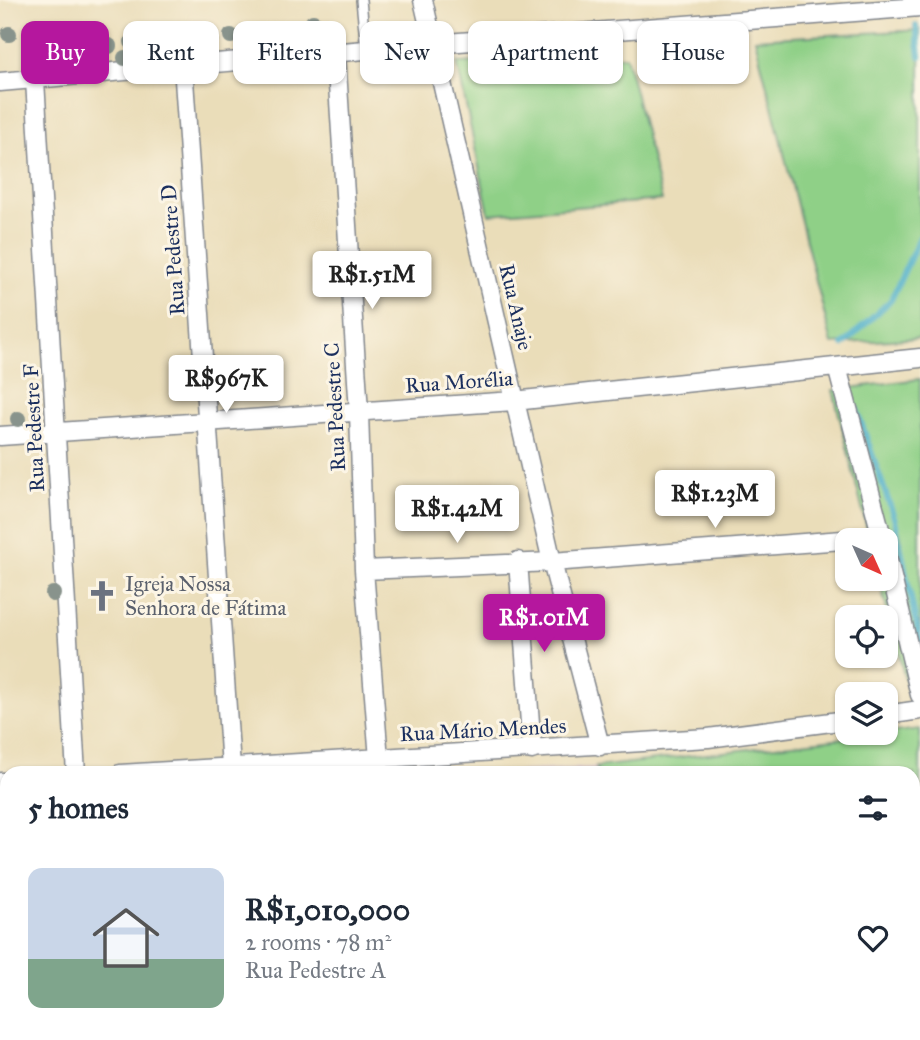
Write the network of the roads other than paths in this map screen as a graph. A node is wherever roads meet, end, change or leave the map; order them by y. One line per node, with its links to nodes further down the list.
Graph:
1 (360, 0): 4 (lane)
2 (423, 0): 5 (street, Rua Anaje)
3 (920, 7): 6 (street)
4 (362, 21)
5 (428, 21)
6 (454, 42)
7 (21, 81): 8 (street)
8 (0, 82)
9 (35, 84): 18 (street, Rua Pedestre F)
10 (184, 84): 17 (street, Rua Pedestre D)
11 (338, 84): 16 (street, Rua Pedestre C)
12 (442, 84): 15 (street, Rua Anaje)
13 (920, 358): 14 (street, Rua Morélia)
14 (837, 367): 15 (street, Rua Morélia); 20 (street)
15 (514, 401): 16 (street, Rua Morélia); 23 (street, Rua Anaje)
16 (359, 412): 17 (street, Rua Morélia); 24 (street, Rua Pedestre C)
17 (207, 423): 18 (street, Rua Morélia); 34 (street, Rua Pedestre D)
18 (58, 433): 19 (street, Rua Morélia); 33 (street, Rua Pedestre F)
19 (0, 436)
20 (879, 528)
21 (835, 546): 23 (street)
22 (518, 561): 23 (street); 24 (street); 31 (street)
23 (552, 562): 30 (street, Rua Anaje)
24 (364, 570): 32 (street, Rua Pedestre C)
25 (895, 592): 26 (street)
26 (920, 695)
27 (920, 710): 28 (street)
28 (898, 713)
29 (835, 722): 30 (street, Rua Mário Mendes)
30 (600, 746): 31 (street, Rua Mário Mendes)
31 (532, 750): 32 (street, Rua Mário Mendes)
32 (379, 759): 35 (street, Rua Mário Mendes)
33 (76, 766)
34 (230, 766)
35 (249, 766)

